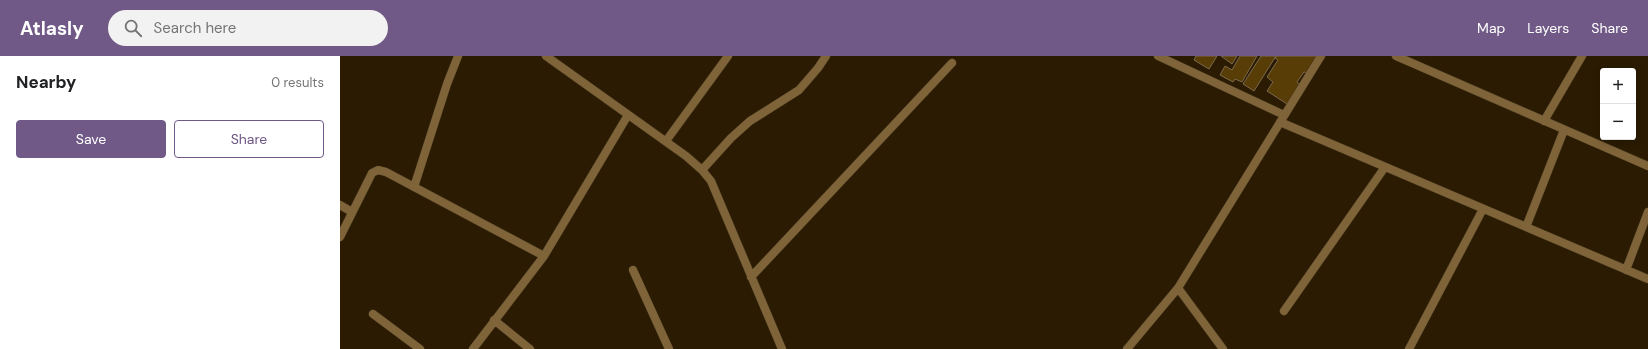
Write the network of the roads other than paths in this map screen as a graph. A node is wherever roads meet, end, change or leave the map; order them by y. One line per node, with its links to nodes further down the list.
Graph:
1 (458, 56): 18 (street)
2 (546, 56): 10 (street)
3 (728, 56): 14 (street)
4 (826, 56): 17 (street)
5 (1158, 56): 11 (street)
6 (1321, 56): 11 (street)
7 (1396, 56): 12 (street)
8 (1582, 56): 12 (street)
9 (952, 63): 28 (street)
10 (628, 115): 14 (street); 25 (street)
11 (1282, 118): 16 (street); 30 (street)
12 (1544, 121): 13 (street)
13 (1564, 130): 15 (street); 23 (street)
14 (666, 141): 17 (street)
15 (1648, 166)
16 (1385, 167): 20 (street); 31 (street)
17 (702, 170): 28 (street)
18 (414, 187): 21 (street); 25 (street)
19 (340, 205): 21 (street)
20 (1483, 209): 23 (street); 41 (street)
21 (352, 212): 24 (street)
22 (1648, 212): 27 (street)
23 (1526, 227): 27 (street)
24 (340, 237)
25 (544, 256): 33 (street)
26 (633, 270): 37 (street)
27 (1626, 270): 29 (street)
28 (751, 277): 38 (street)
29 (1648, 279)
30 (1178, 288): 39 (street); 40 (street)
31 (1284, 311)
32 (373, 314): 34 (street)
33 (494, 320): 35 (street); 36 (street)
34 (420, 349)
35 (472, 349)
36 (530, 349)
37 (669, 349)
38 (782, 349)
39 (1127, 349)
40 (1223, 349)
41 (1409, 349)

